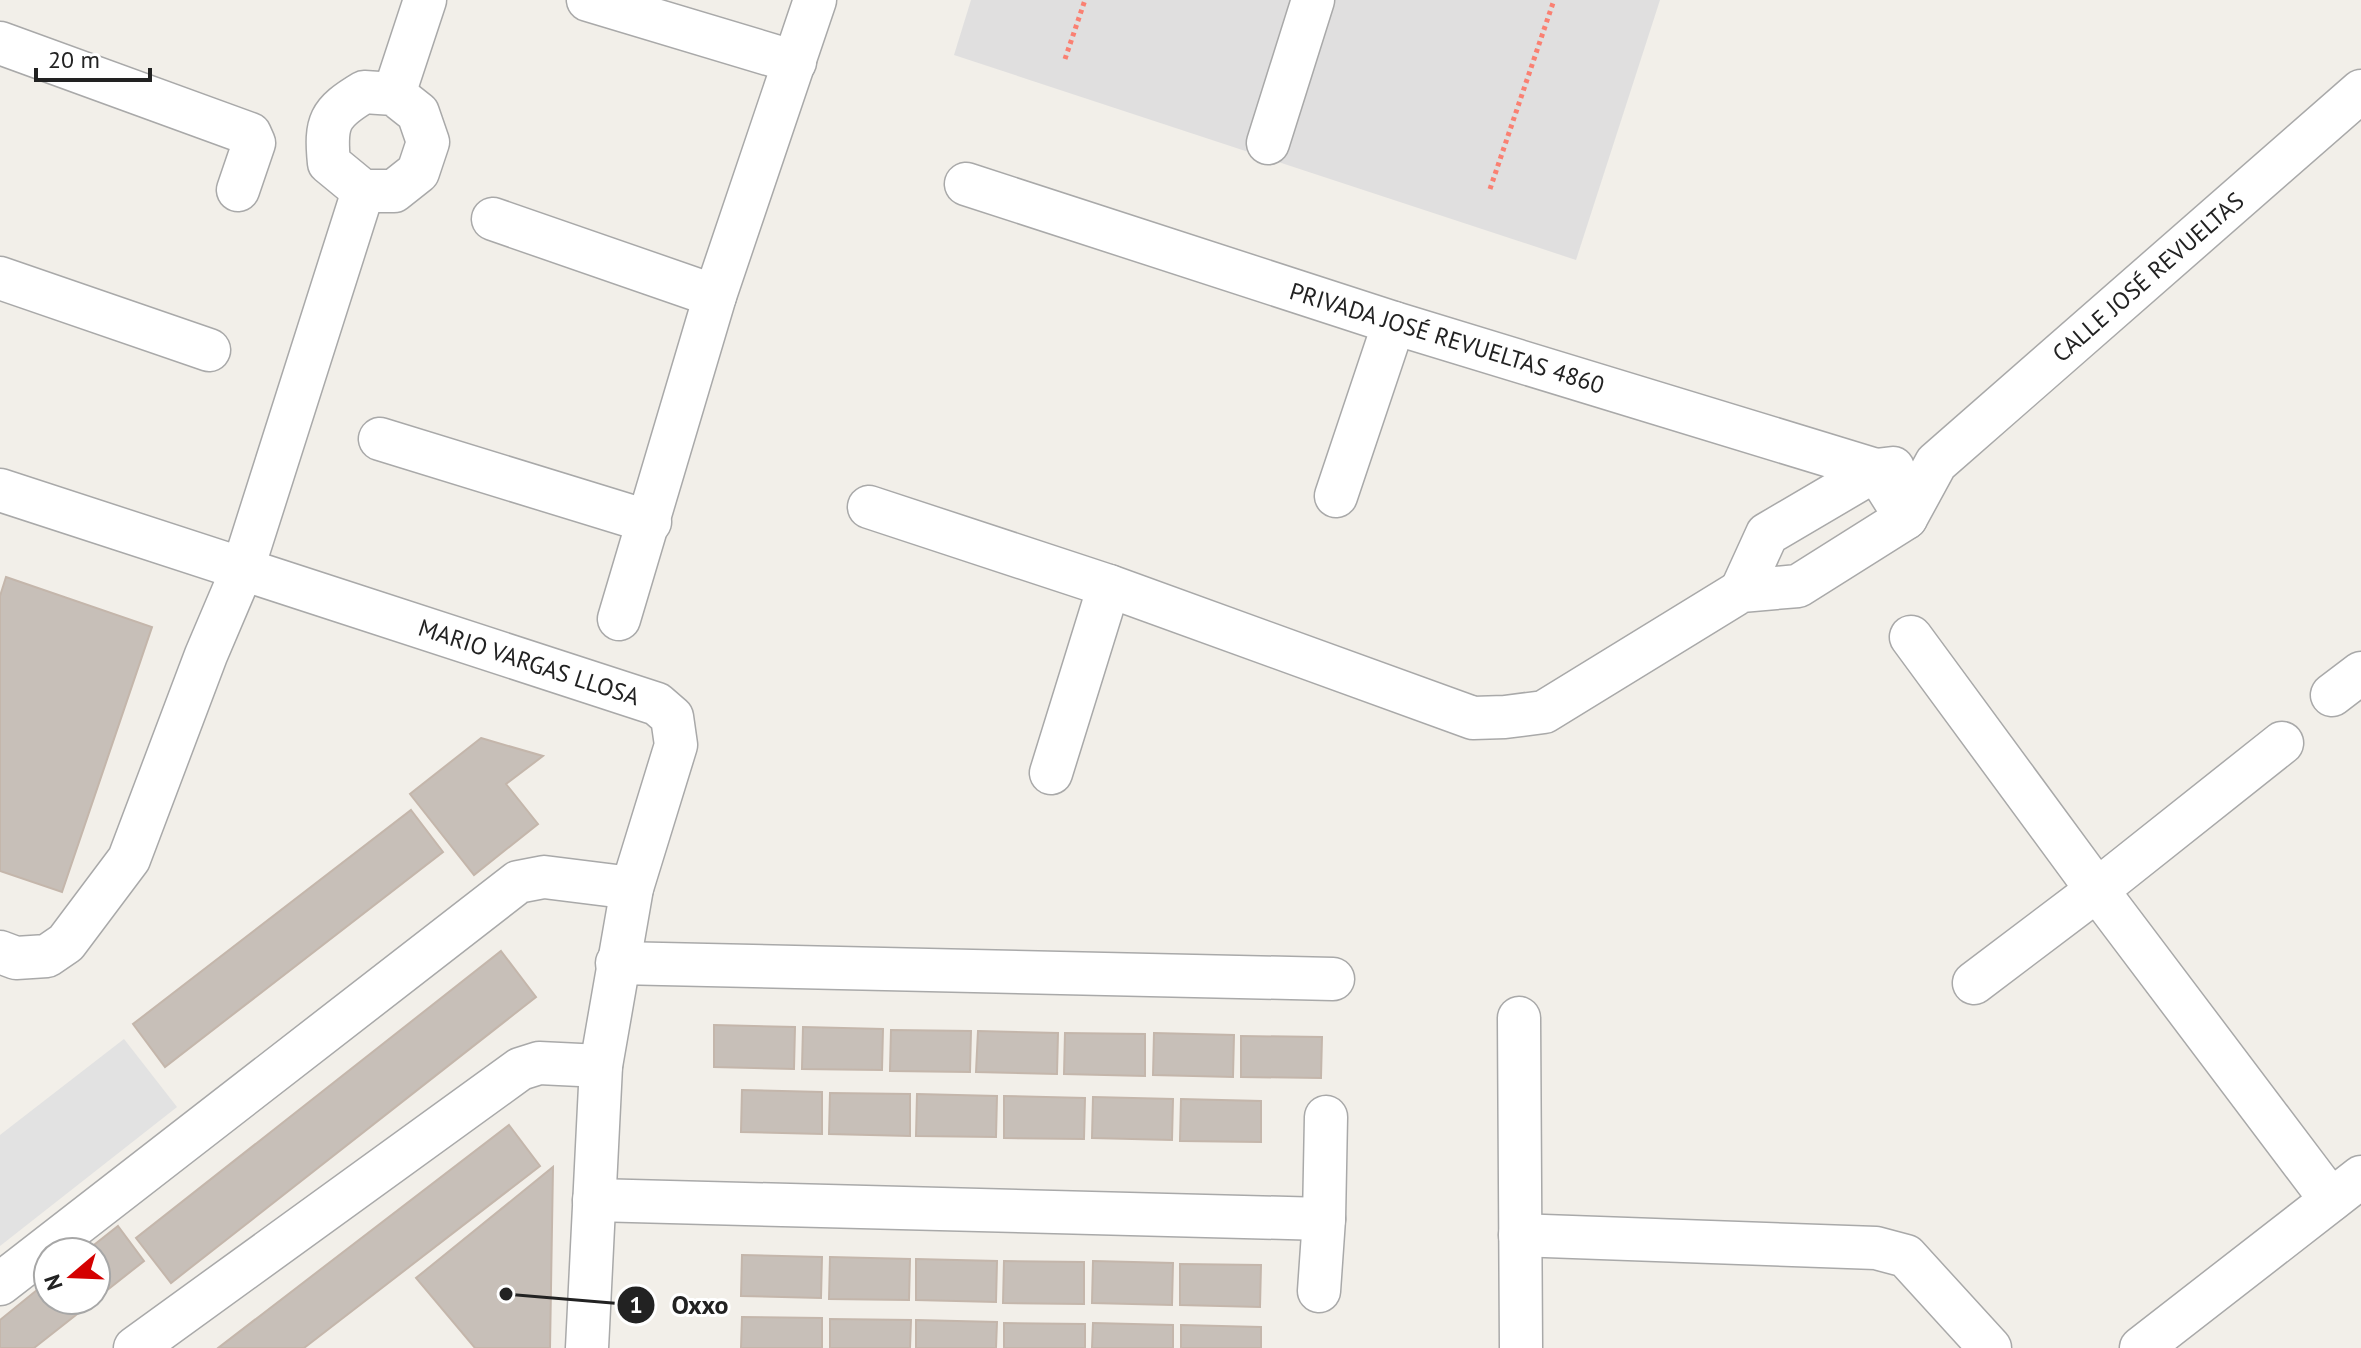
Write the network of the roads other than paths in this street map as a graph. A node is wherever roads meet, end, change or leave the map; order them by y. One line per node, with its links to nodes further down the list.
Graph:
1 (425, 0): 8 (street)
2 (588, 0): 6 (street)
3 (815, 0): 6 (street)
4 (1313, 0): 9 (street)
5 (0, 43): 11 (street)
6 (795, 62): 15 (street)
7 (2361, 91): 19 (street, CALLE JOSÉ REVUELTAS)
8 (394, 94): 12 (street); 12 (street)
9 (1268, 143)
10 (966, 184): 16 (street, PRIVADA JOSÉ REVUELTAS 4860)
11 (238, 190)
12 (363, 191): 26 (street)
13 (493, 219): 15 (street)
14 (0, 278): 17 (street)
15 (715, 296): 25 (street)
16 (1394, 323): 20 (street, PRIVADA JOSÉ REVUELTAS 4860); 22 (street)
17 (209, 350)
18 (380, 439): 25 (street)
19 (1936, 463): 20 (street); 24 (street, CALLE JOSÉ REVUELTAS)
20 (1876, 470): 24 (street); 28 (street)
21 (0, 490): 26 (street, MARIO VARGAS LLOSA)
22 (1336, 496)
23 (869, 507): 27 (street)
24 (1906, 518): 28 (street, CALLE JOSÉ REVUELTAS)
25 (650, 522): 29 (street)
26 (243, 568): 33 (street, MARIO VARGAS LLOSA); 35 (street)
27 (1109, 586): 28 (street, CALLE JOSÉ REVUELTAS); 32 (street)
28 (1741, 591)
29 (619, 619)
30 (1911, 637): 34 (street)
31 (2282, 743): 34 (street)
32 (1051, 773)
33 (632, 888): 36 (street, MARIO VARGAS LLOSA); 46 (street)
34 (2097, 890): 38 (street); 42 (street)
35 (0, 952)
36 (617, 963): 37 (street); 40 (street, MARIO VARGAS LLOSA)
37 (1333, 979)
38 (1974, 983)
39 (1519, 1018): 45 (street)
40 (601, 1066): 43 (street, MARIO VARGAS LLOSA); 48 (street)
41 (1326, 1117): 44 (street)
42 (2346, 1188): 52 (street)
43 (594, 1200): 44 (street); 49 (street, MARIO VARGAS LLOSA)
44 (1324, 1219): 47 (street)
45 (1520, 1235): 50 (street); 51 (street)
46 (0, 1284)
47 (1319, 1291)
48 (135, 1348)
49 (587, 1348)
50 (1521, 1348)
51 (1990, 1348)
52 (2141, 1348)

